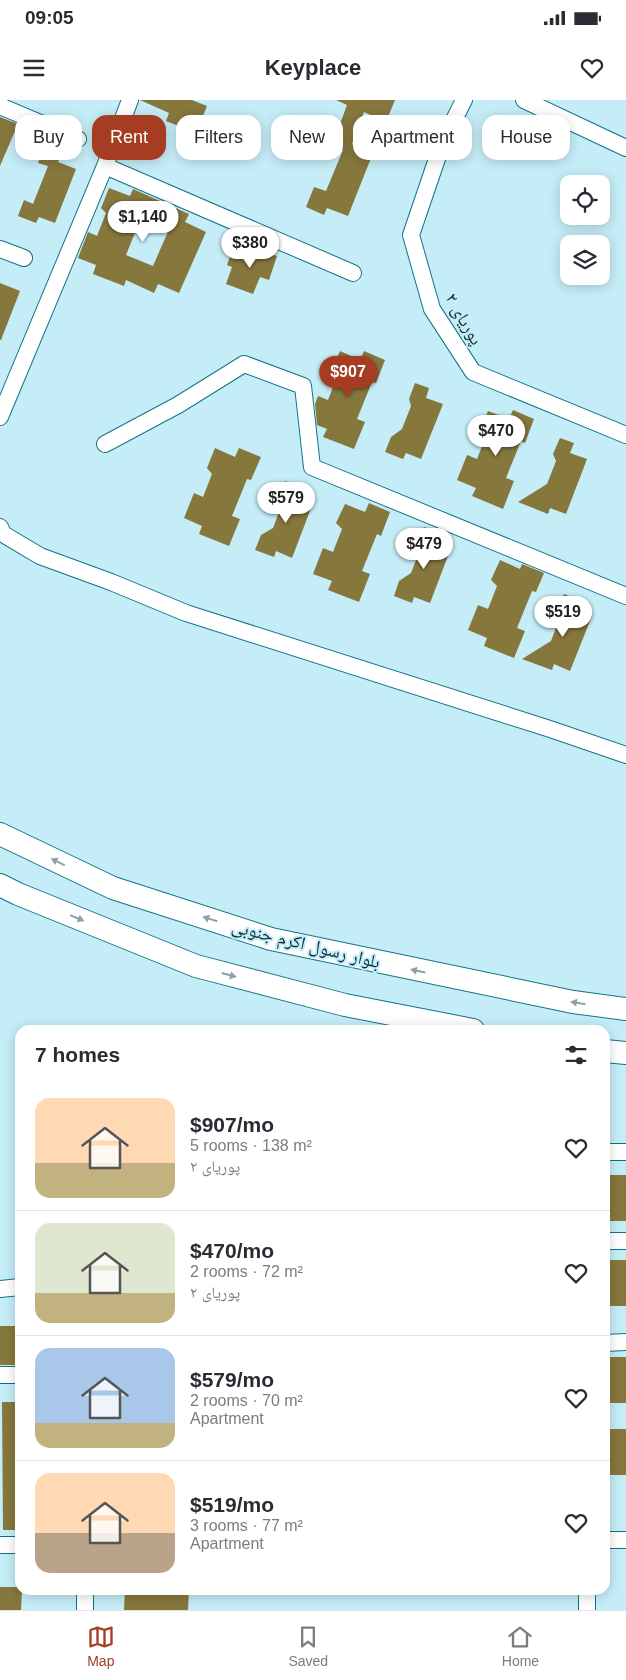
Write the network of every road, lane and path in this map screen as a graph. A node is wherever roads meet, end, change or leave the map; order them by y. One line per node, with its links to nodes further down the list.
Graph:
1 (130, 100): 7 (street)
2 (464, 100): 12 (street, پوریای ۲)
3 (524, 100): 6 (street)
4 (0, 106): 5 (street)
5 (21, 115)
6 (626, 148)
7 (105, 166): 10 (street); 11 (street)
8 (0, 248): 9 (street)
9 (24, 258)
10 (353, 273)
11 (0, 416)
12 (626, 434)
13 (105, 444): 15 (street)
14 (0, 527): 16 (street)
15 (626, 596)
16 (626, 755)
17 (0, 834): 19 (main road, بلوار رسول اکرم جنوبی, one-way to 17)
18 (0, 885): 20 (main road, one-way to 20)
19 (626, 1009)
20 (447, 1025)
21 (610, 1051): 22 (main road)
22 (626, 1053)
23 (610, 1152): 24 (street)
24 (626, 1152)
25 (610, 1241): 26 (street)
26 (626, 1241)
27 (15, 1287): 28 (street)
28 (0, 1288)
29 (610, 1342): 30 (street)
30 (626, 1342)
31 (0, 1375): 32 (street)
32 (15, 1375)
33 (610, 1540): 34 (street)
34 (626, 1540)
35 (0, 1545): 36 (street)
36 (15, 1545)
37 (85, 1595): 39 (street)
38 (587, 1595): 40 (street)
39 (85, 1610)
40 (587, 1610)

